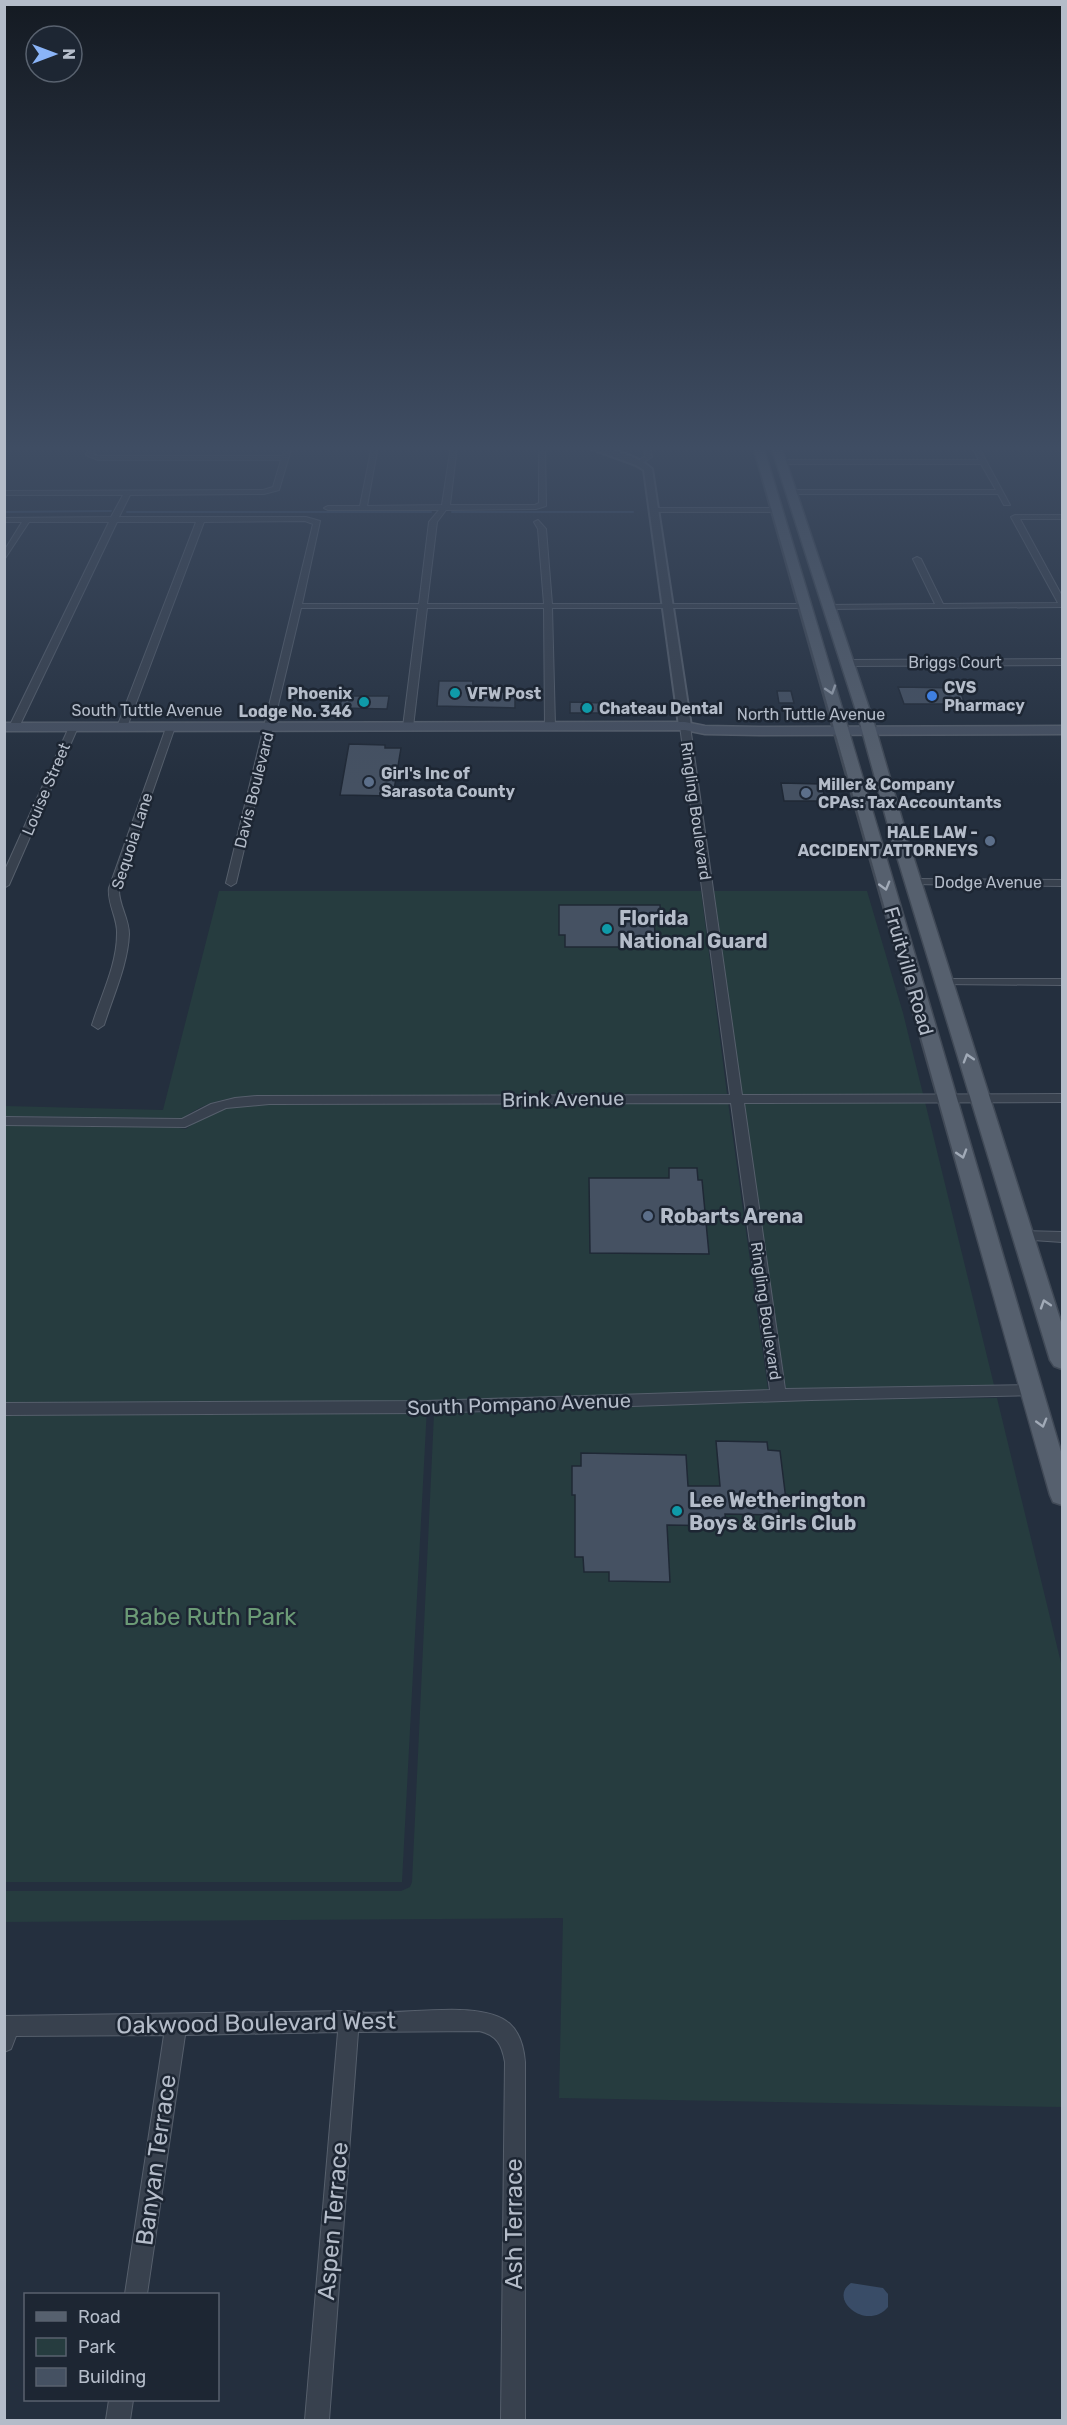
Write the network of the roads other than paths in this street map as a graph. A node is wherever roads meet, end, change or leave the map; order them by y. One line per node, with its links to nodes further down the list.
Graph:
1 (94, 559): 25 (street)
2 (186, 559): 27 (street)
3 (308, 559): 13 (street, Davis Boulevard)
4 (429, 559): 14 (street)
5 (545, 559): 15 (street)
6 (662, 559): 16 (street, Ringling Boulevard)
7 (790, 559): 11 (main road, Fruitville Road)
8 (812, 559): 19 (main road, Fruitville Road)
9 (917, 559): 18 (street)
10 (1038, 559): 12 (street)
11 (798, 586): 17 (main road, Fruitville Road); 19 (main road)
12 (1062, 604): 18 (street)
13 (297, 606): 14 (street); 29 (street, Davis Boulevard)
14 (424, 606): 15 (street); 30 (street)
15 (548, 606): 16 (street); 23 (street)
16 (668, 606): 17 (street); 24 (street, Ringling Boulevard)
17 (804, 606): 31 (main road, Fruitville Road, one-way to 31)
18 (940, 606): 19 (street)
19 (827, 607): 21 (main road, Fruitville Road)
20 (1062, 662): 21 (street, Briggs Court)
21 (847, 663): 32 (main road, Fruitville Road)
22 (1062, 722): 32 (main road, North Tuttle Avenue)
23 (550, 726): 24 (main road, South Tuttle Avenue); 30 (main road, South Tuttle Avenue)
24 (685, 726): 31 (main road, North Tuttle Avenue); 42 (street, Ringling Boulevard)
25 (9, 727): 26 (main road, South Tuttle Avenue)
26 (73, 727): 27 (main road, South Tuttle Avenue); 37 (street, Louise Street)
27 (122, 727): 28 (main road, South Tuttle Avenue)
28 (170, 727): 29 (main road, South Tuttle Avenue); 40 (street, Sequoia Lane)
29 (269, 727): 30 (main road, South Tuttle Avenue); 35 (street, Davis Boulevard)
30 (408, 727)
31 (841, 727): 32 (main road, North Tuttle Avenue); 43 (main road, Fruitville Road, one-way to 43)
32 (868, 727): 33 (main road, North Tuttle Avenue); 34 (main road, Fruitville Road)
33 (1062, 730)
34 (914, 882): 36 (street, Dodge Avenue); 38 (main road, Fruitville Road)
35 (231, 883)
36 (1062, 883)
37 (4, 885)
38 (945, 982): 39 (street); 41 (main road, Fruitville Road, one-way to 38)
39 (1062, 982)
40 (98, 1025)
41 (980, 1097): 43 (street, Brink Avenue); 44 (street, Brink Avenue); 46 (main road, Fruitville Road)
42 (735, 1098): 43 (street, Brink Avenue); 45 (street, Brink Avenue); 50 (street, Ringling Boulevard)
43 (946, 1098): 49 (main road, Fruitville Road, one-way to 49)
44 (1062, 1098)
45 (4, 1121)
46 (1023, 1236): 47 (street); 48 (main road, Fruitville Road, one-way to 46)
47 (1062, 1237)
48 (1062, 1360)
49 (1033, 1391): 50 (street, South Pompano Avenue); 52 (main road, Fruitville Road, one-way to 52)
50 (778, 1396): 51 (street, South Pompano Avenue)
51 (4, 1409)
52 (1062, 1495)
53 (349, 2021): 54 (street, Oakwood Boulevard West); 56 (street, Oakwood Boulevard West); 60 (street, Aspen Terrace)
54 (176, 2026): 55 (street, Oakwood Boulevard West); 57 (street, Banyan Terrace)
55 (6, 2031)
56 (505, 2031): 61 (street, Ash Terrace)
57 (136, 2293)
58 (121, 2401): 59 (street)
59 (118, 2421)
60 (317, 2421)
61 (513, 2421)

